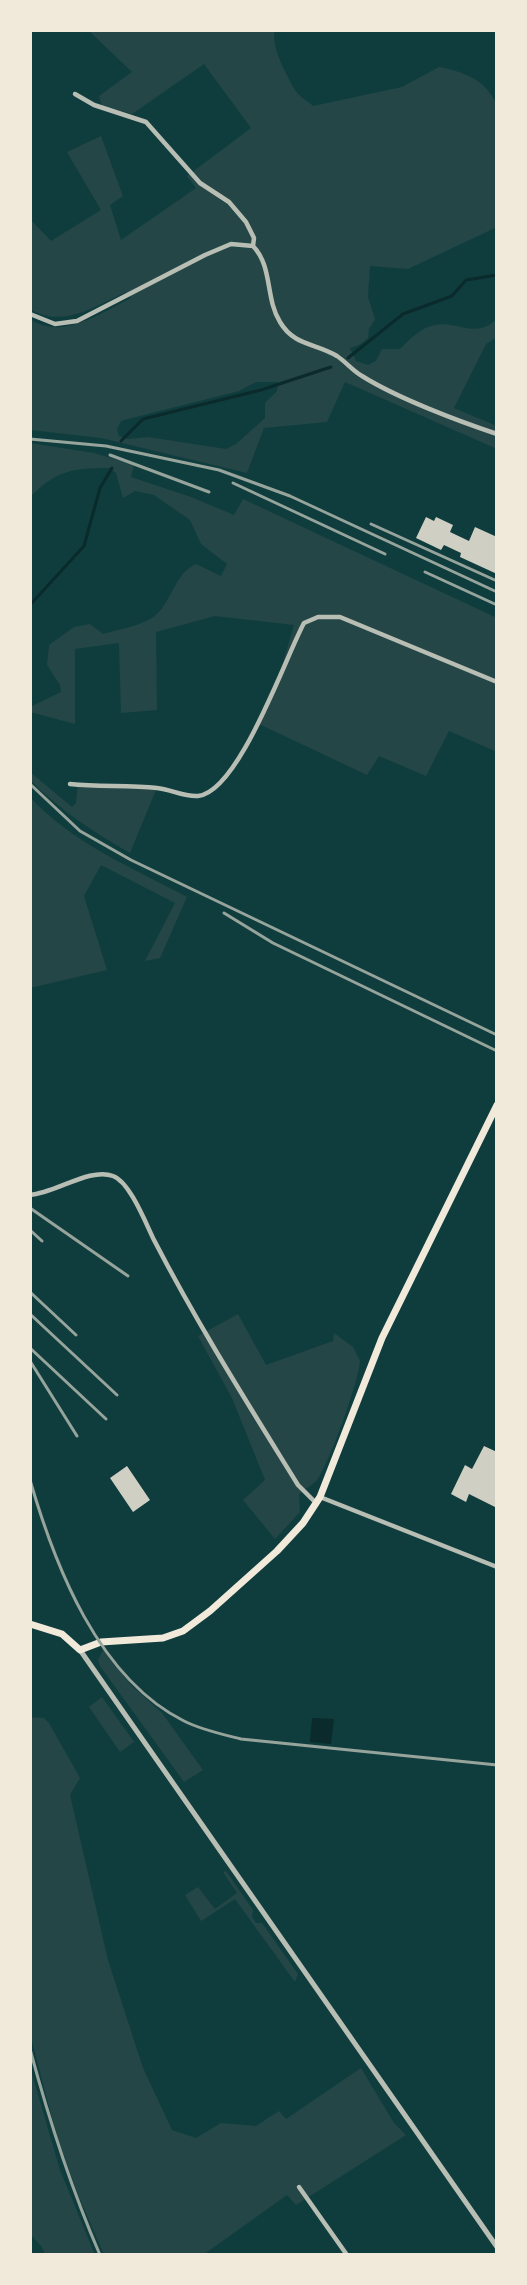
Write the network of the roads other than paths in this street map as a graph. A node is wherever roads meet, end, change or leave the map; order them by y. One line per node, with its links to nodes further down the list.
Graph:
1 (75, 94): 2 (street)
2 (253, 246): 3 (street); 4 (street)
3 (30, 314)
4 (497, 434)
5 (497, 682): 6 (street)
6 (70, 784)
7 (497, 1105): 9 (main road)
8 (30, 1195): 9 (street)
9 (318, 1500): 10 (street); 12 (main road)
10 (497, 1567)
11 (30, 1624): 12 (main road)
12 (80, 1650): 14 (street)
13 (299, 2187): 15 (street)
14 (497, 2247)
15 (346, 2255)

